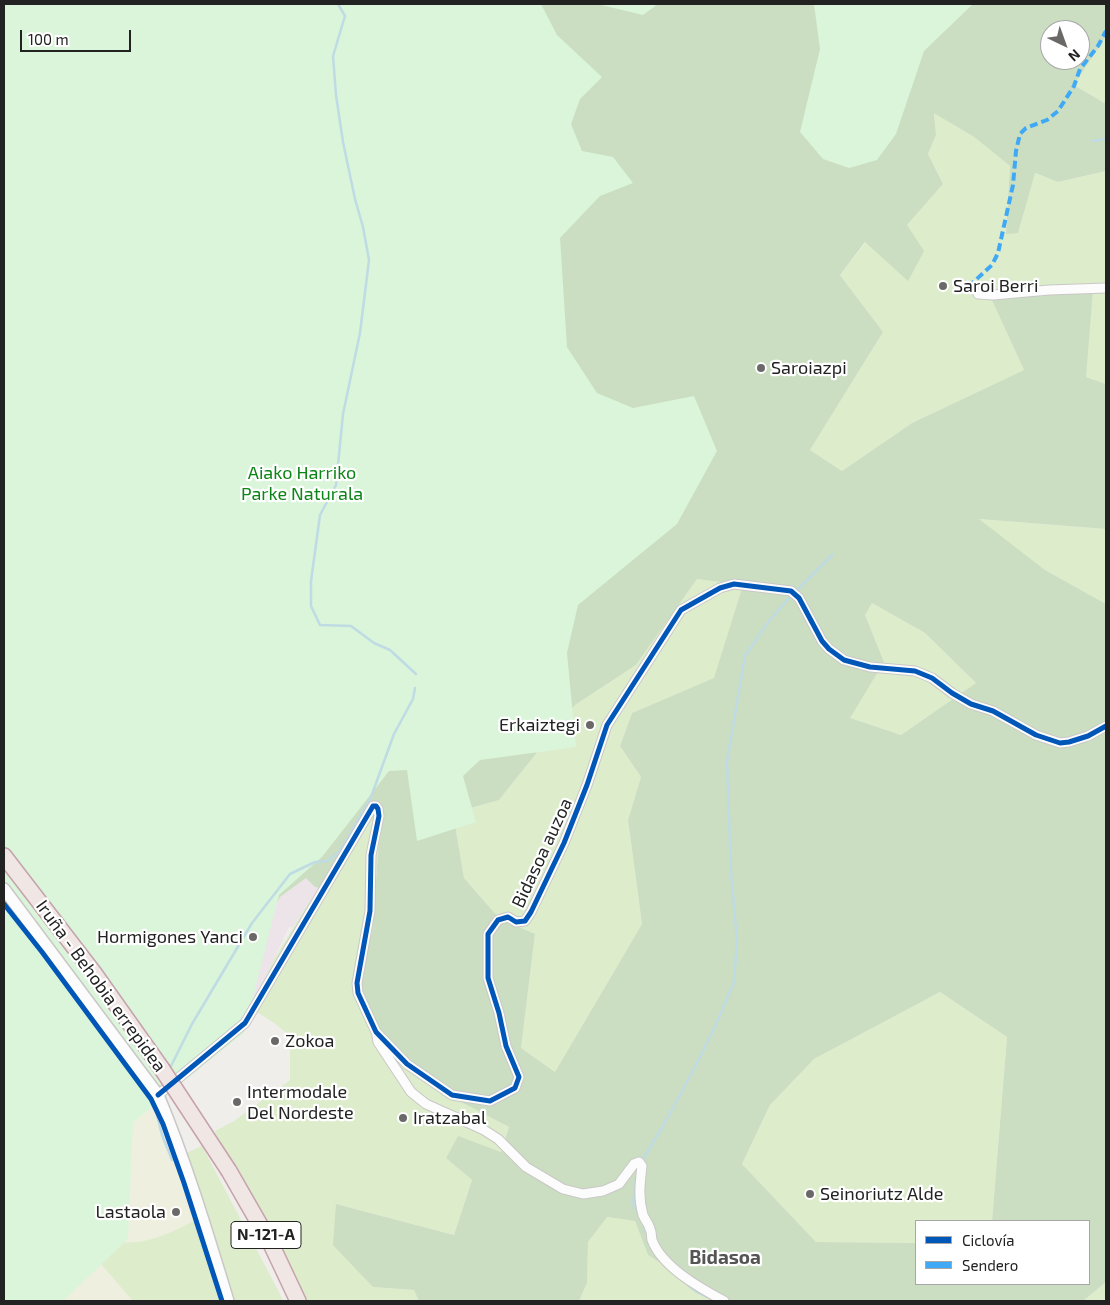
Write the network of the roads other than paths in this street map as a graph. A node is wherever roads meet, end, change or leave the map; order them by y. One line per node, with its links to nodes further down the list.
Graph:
1 (1106, 288): 2 (street)
2 (978, 294)
3 (1106, 726): 6 (street, Bidasoa auzoa)
4 (4, 856): 9 (highway, Iruña - Behobia errepidea / N-121-A, bridge)
5 (4, 889): 7 (street)
6 (376, 1032): 7 (street, Bidasoa auzoa); 10 (street, Bidasoa auzoa)
7 (158, 1095): 8 (street)
8 (228, 1301)
9 (298, 1301)
10 (724, 1301)

